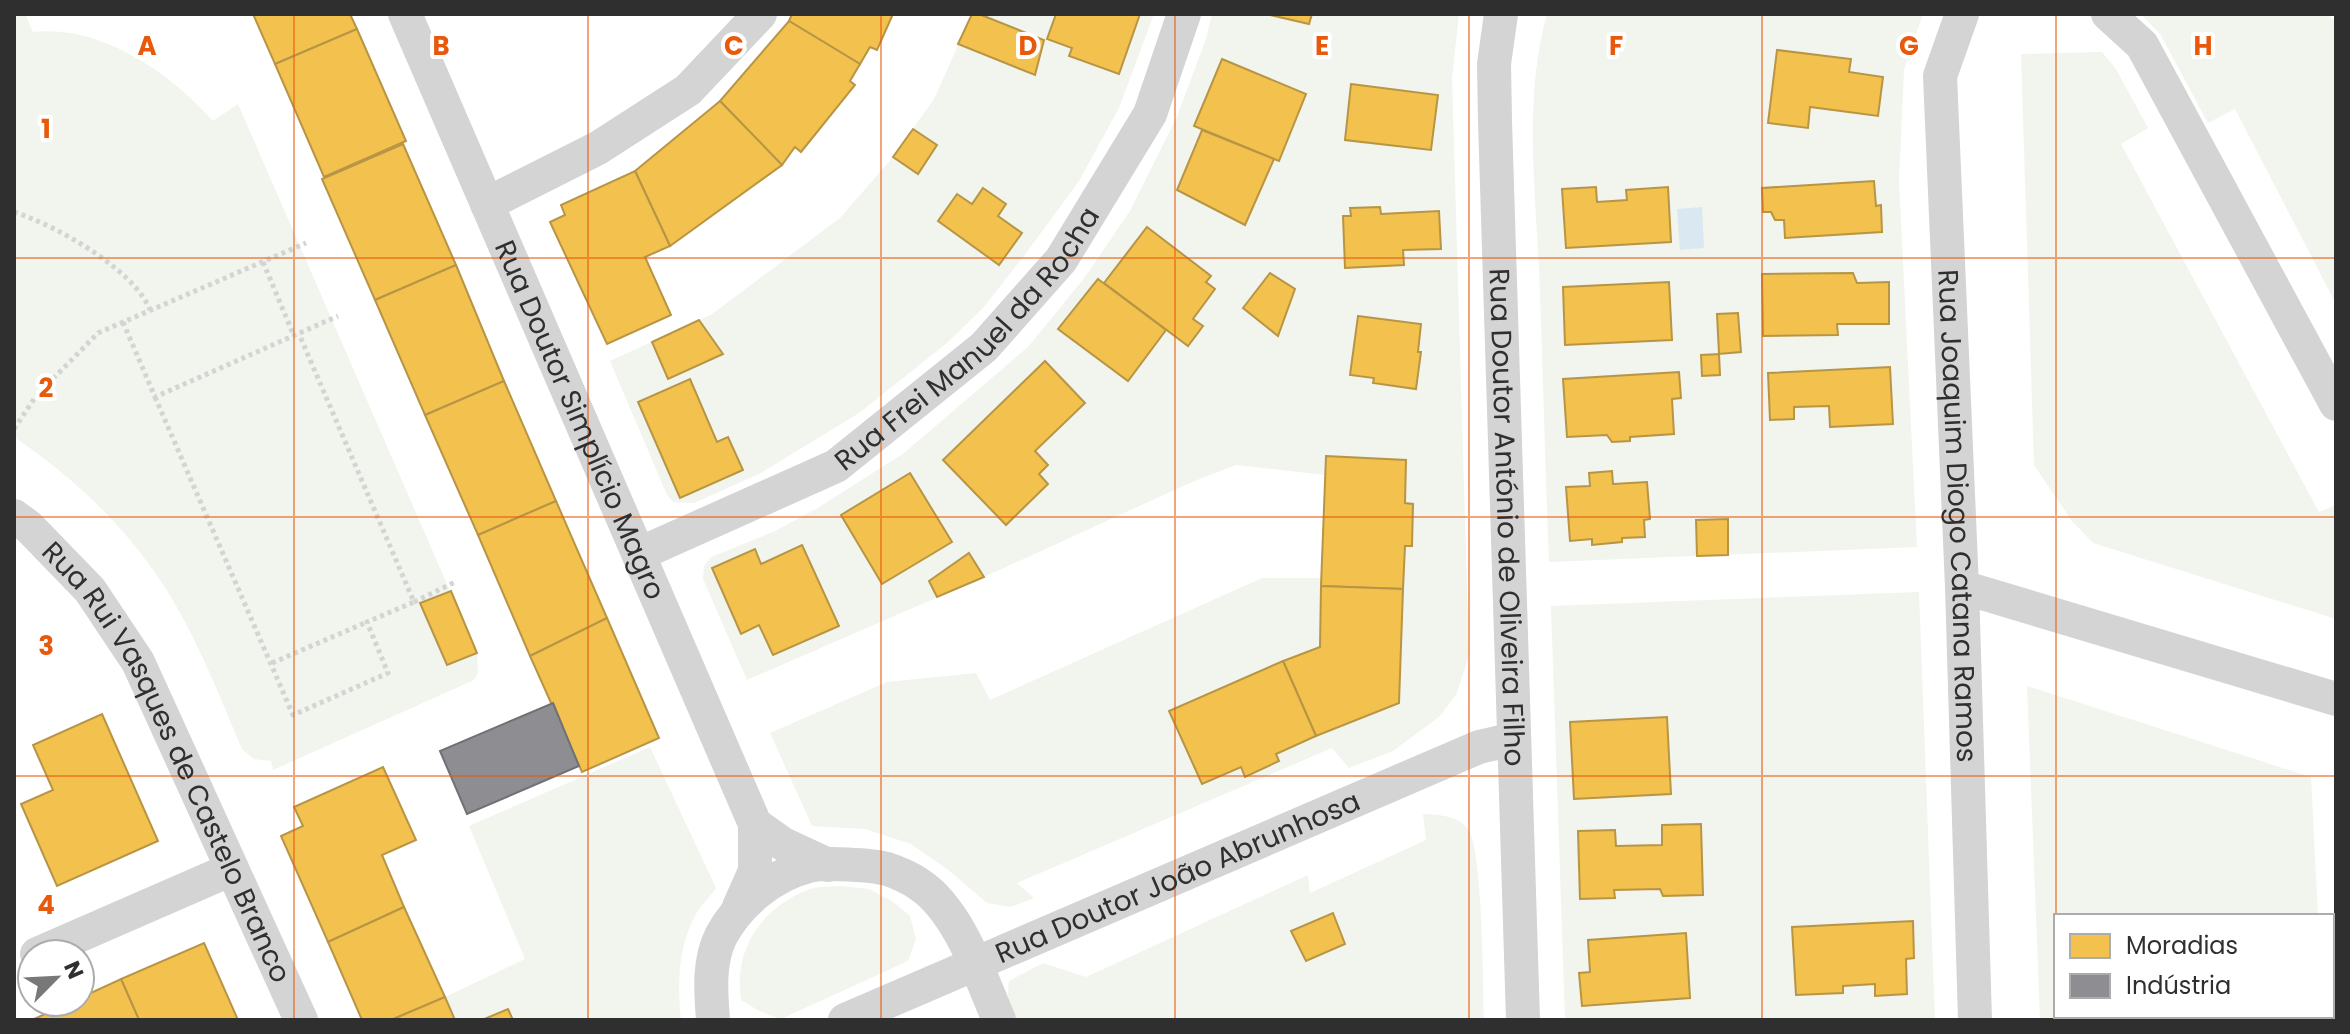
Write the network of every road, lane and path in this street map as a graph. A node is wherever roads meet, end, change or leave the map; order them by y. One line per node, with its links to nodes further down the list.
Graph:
1 (405, 14): 7 (street, Rua Doutor Simplício Magro)
2 (760, 14): 7 (street)
3 (1184, 14): 19 (street, Rua Frei Manuel da Rocha)
4 (1501, 14): 26 (street, Rua Doutor António de Oliveira Filho)
5 (1962, 14): 21 (street, Rua Joaquim Diogo Catana Ramos)
6 (2108, 14): 16 (street)
7 (487, 204): 19 (street, Rua Doutor Simplício Magro)
8 (14, 212): 11 (path)
9 (306, 243): 10 (path)
10 (263, 262): 11 (path); 14 (path)
11 (150, 310): 13 (path)
12 (338, 316): 14 (path)
13 (123, 322): 15 (path); 17 (path)
14 (297, 335): 15 (path); 22 (path)
15 (155, 397): 24 (path)
16 (2336, 404)
17 (14, 429)
18 (14, 516): 29 (street, Rua Rui Vasques de Castelo Branco)
19 (639, 554): 27 (street, Rua Doutor Simplício Magro)
20 (455, 582): 22 (path)
21 (1962, 587): 25 (street); 38 (street, Rua Joaquim Diogo Catana Ramos)
22 (414, 602): 23 (path)
23 (367, 622): 24 (path); 24 (path)
24 (272, 663)
25 (2336, 699)
26 (1514, 739): 32 (street, Rua Doutor João Abrunhosa); 37 (street, Rua Doutor António de Oliveira Filho)
27 (755, 824): 28 (street); 30 (street)
28 (828, 865): 30 (street); 32 (street)
29 (232, 869): 31 (street); 33 (street, Rua Rui Vasques de Castelo Branco)
30 (739, 907): 34 (street)
31 (74, 938)
32 (975, 964): 35 (street, Rua Doutor João Abrunhosa); 36 (street)
33 (301, 1020)
34 (713, 1020)
35 (845, 1020)
36 (999, 1020)
37 (1523, 1020)
38 (1975, 1020)

